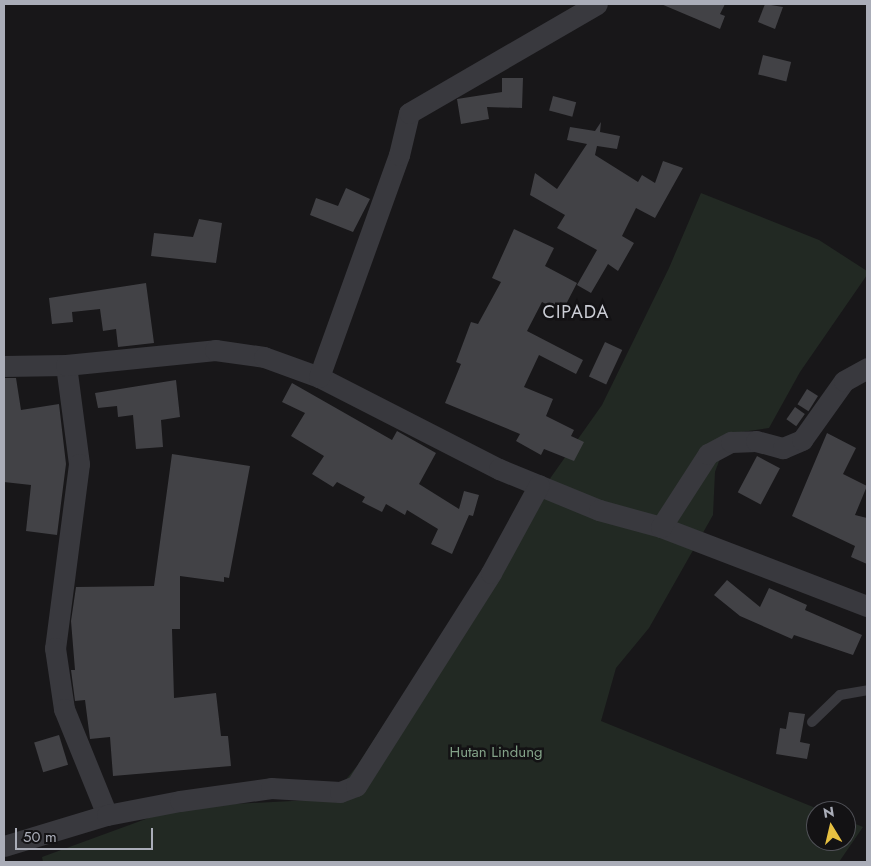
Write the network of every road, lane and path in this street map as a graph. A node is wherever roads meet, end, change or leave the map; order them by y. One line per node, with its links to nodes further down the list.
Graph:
1 (597, 4): 5 (street)
2 (66, 365): 3 (street); 5 (street); 11 (street)
3 (4, 366)
4 (867, 368): 7 (street)
5 (319, 377): 6 (street)
6 (539, 485): 7 (street); 11 (street)
7 (661, 527): 8 (street)
8 (866, 602)
9 (867, 690): 10 (lane)
10 (812, 722)
11 (107, 815): 12 (street)
12 (4, 846)

